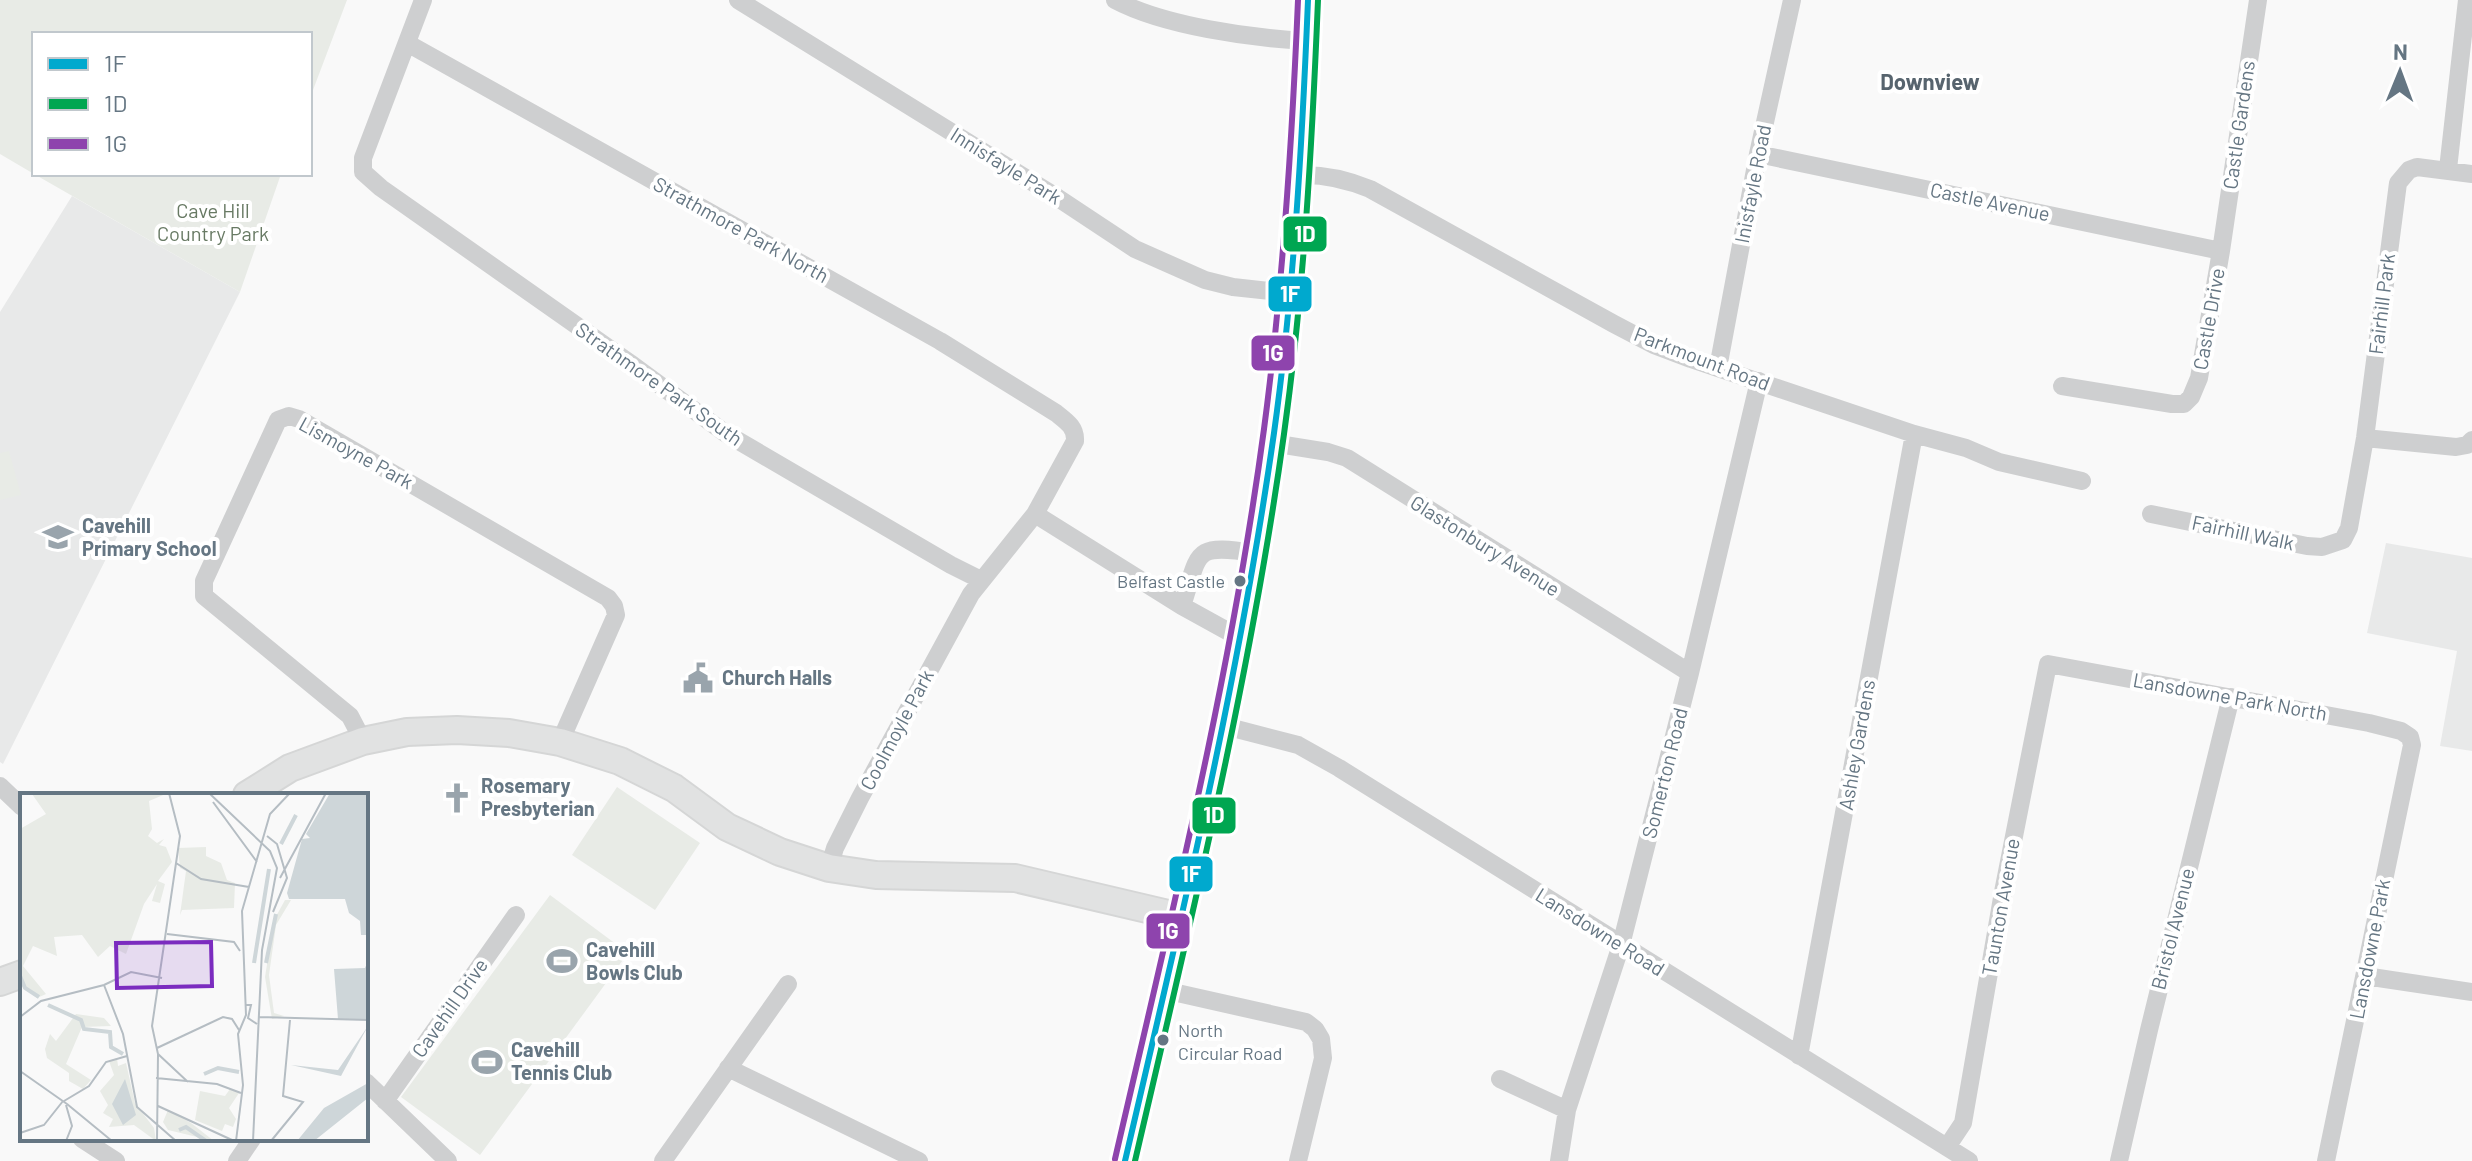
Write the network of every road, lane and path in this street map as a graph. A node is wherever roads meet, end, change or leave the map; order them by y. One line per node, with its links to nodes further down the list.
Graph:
1 (423, 0): 9 (street)
2 (738, 0): 15 (street, Innisfayle Park)
3 (1115, 0): 8 (street)
4 (1308, 0): 8 (main road)
5 (1792, 0): 10 (street, Inisfayle Road)
6 (2258, 0): 14 (street, Castle Gardens)
7 (2467, 0): 11 (street)
8 (1306, 41): 13 (main road)
9 (407, 43): 19 (street, Strathmore Park North); 29 (street, Strathmore Park South)
10 (1758, 154): 14 (street, Castle Avenue); 16 (street, Inisfayle Road)
11 (2448, 169): 12 (street, Fairhill Park); 21 (street, Fairhill Park)
12 (2472, 174)
13 (1298, 175): 15 (main road); 16 (street, Parkmount Road)
14 (2221, 251): 18 (street, Castle Drive)
15 (1289, 293): 23 (main road)
16 (1718, 368): 17 (street, Parkmount Road)
17 (1759, 381): 20 (street, Parkmount Road); 33 (street, Somerton Road)
18 (2062, 386)
19 (1070, 424): 25 (street, Coolmoyle Park)
20 (1914, 434): 24 (street, Parkmount Road); 52 (street, Ashley Gardens)
21 (2365, 438): 22 (street); 27 (street, Fairhill Park)
22 (2472, 440)
23 (1272, 443): 28 (main road); 33 (street, Glastonbury Avenue)
24 (2082, 481)
25 (1035, 514): 29 (street, Coolmoyle Park); 30 (street)
26 (2151, 514): 27 (street, Fairhill Walk)
27 (2335, 544)
28 (1254, 553): 30 (street); 31 (main road)
29 (976, 587): 42 (street, Coolmoyle Park)
30 (1182, 606): 31 (street)
31 (1240, 638): 35 (main road)
32 (2048, 664): 34 (street, Lansdowne Park North); 60 (street, Taunton Avenue)
33 (1690, 673): 45 (street, Somerton Road)
34 (2231, 697): 36 (street, Lansdowne Park North); 70 (street, Bristol Avenue)
35 (1221, 725): 44 (main road); 45 (street, Lansdowne Road)
36 (2410, 737): 47 (street, Lansdowne Park)
37 (363, 741): 38 (highway); 38 (street, Lismoyne Park); 40 (highway)
38 (560, 742): 42 (highway)
39 (0, 786): 41 (street)
40 (250, 793)
41 (20, 805)
42 (829, 868): 44 (highway)
43 (516, 915): 56 (street, Cavehill Drive)
44 (1181, 917): 50 (main road)
45 (1621, 945): 52 (street, Lansdowne Road); 57 (street, Somerton Road)
46 (20, 975): 48 (highway)
47 (2365, 976): 51 (street); 71 (street, Lansdowne Park)
48 (0, 982)
49 (788, 984): 53 (street)
50 (1164, 990): 66 (main road); 67 (street)
51 (2472, 992)
52 (1799, 1056): 60 (street, Lansdowne Road)
53 (728, 1068): 64 (street); 65 (street)
54 (1500, 1079): 57 (street)
55 (368, 1084): 56 (street)
56 (385, 1101): 63 (street)
57 (1567, 1110): 68 (street, Somerton Road)
58 (85, 1141): 61 (street)
59 (251, 1141): 62 (street)
60 (1947, 1147): 69 (street, Lansdowne Road)
61 (116, 1161)
62 (237, 1161)
63 (448, 1161)
64 (663, 1161)
65 (919, 1161)
66 (1125, 1161)
67 (1298, 1161)
68 (1559, 1161)
69 (1969, 1161)
70 (2119, 1161)
71 (2326, 1161)

